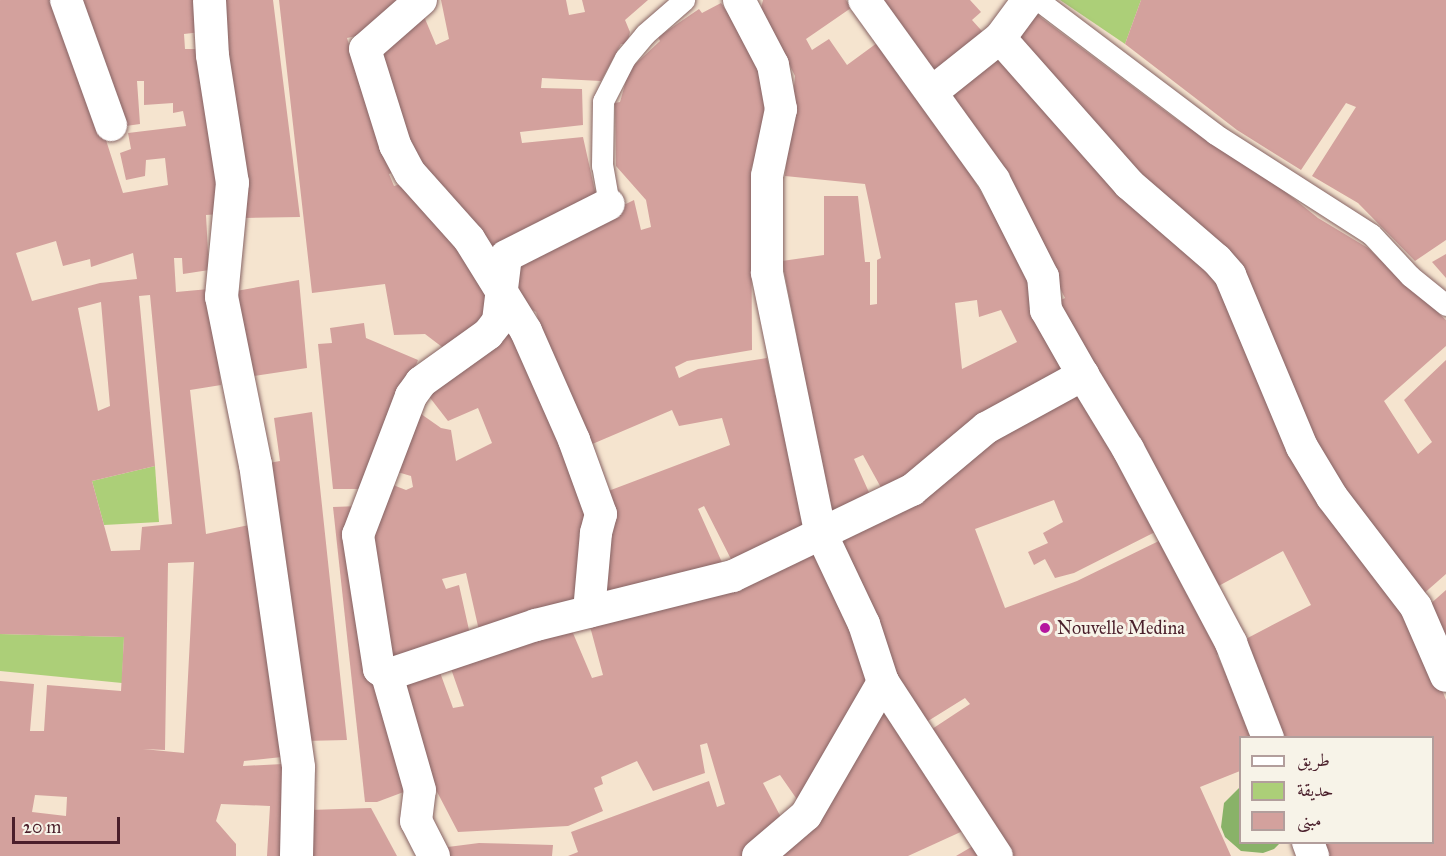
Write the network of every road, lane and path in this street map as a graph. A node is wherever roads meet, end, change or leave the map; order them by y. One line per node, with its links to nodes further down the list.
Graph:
1 (66, 0): 11 (street)
2 (209, 0): 22 (street)
3 (421, 0): 13 (street)
4 (684, 0): 12 (lane)
5 (739, 0): 16 (street)
6 (864, 0): 10 (street)
7 (1028, 0): 9 (street)
8 (1038, 0): 14 (lane)
9 (1000, 38): 10 (street); 19 (street)
10 (932, 92): 15 (street)
11 (111, 125)
12 (609, 204): 13 (street)
13 (500, 291): 17 (street); 18 (street)
14 (1446, 305)
15 (1083, 375): 16 (street); 21 (street)
16 (820, 531): 17 (street); 20 (street)
17 (589, 612): 18 (street)
18 (387, 675): 23 (street)
19 (1446, 676)
20 (883, 682): 24 (street); 25 (street)
21 (1267, 736)
22 (296, 856)
23 (434, 856)
24 (758, 856)
25 (997, 856)

